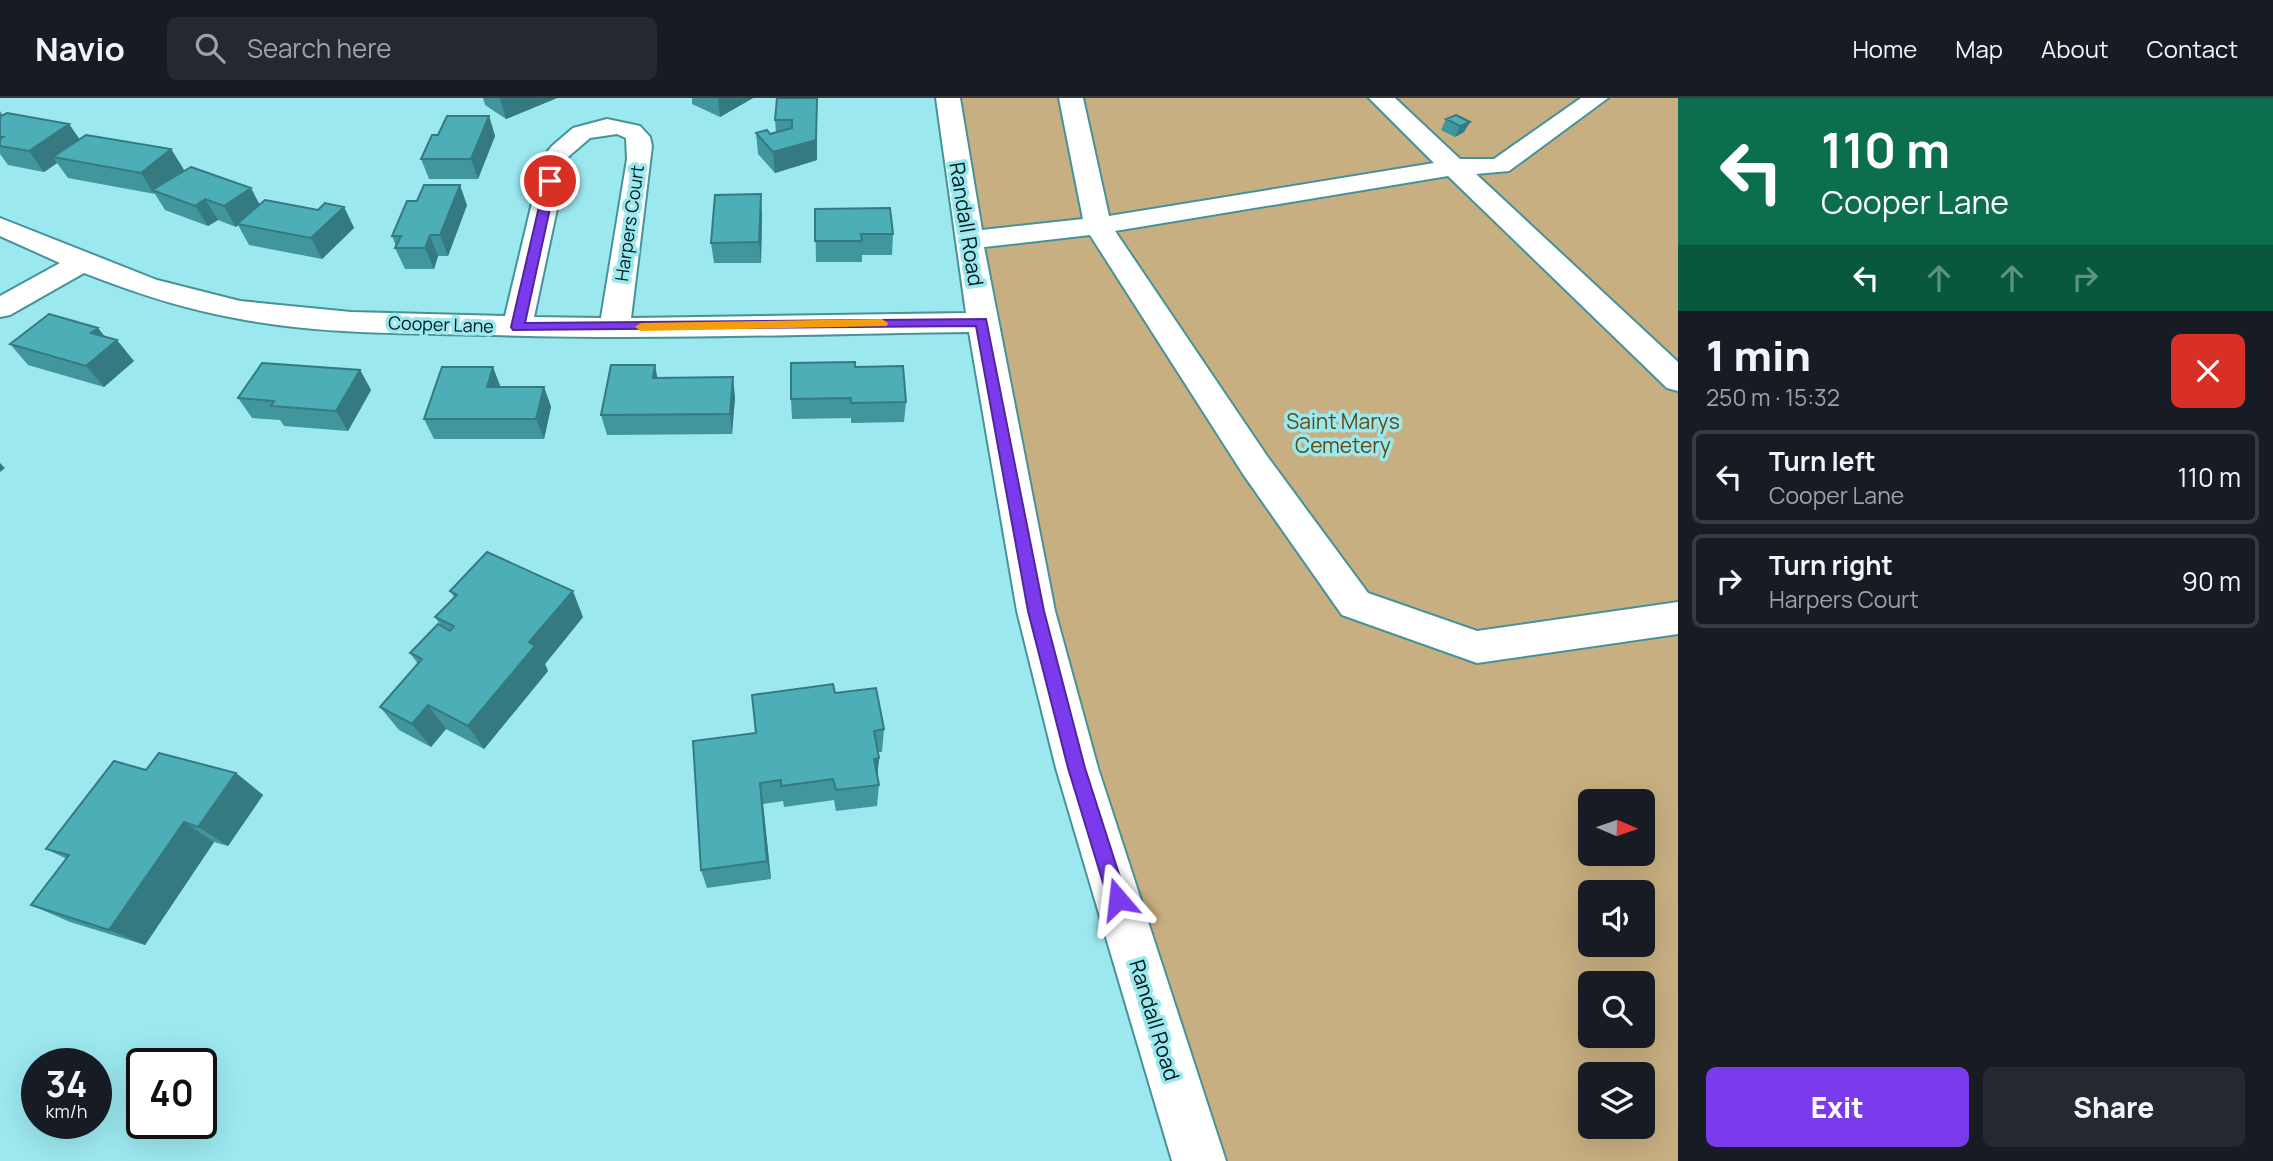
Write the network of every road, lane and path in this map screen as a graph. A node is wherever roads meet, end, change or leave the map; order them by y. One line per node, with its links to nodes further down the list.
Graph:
1 (948, 98): 8 (street, Randall Road)
2 (1071, 98): 7 (street)
3 (1381, 98): 5 (street)
4 (1596, 98): 5 (street)
5 (1455, 167): 7 (street); 14 (street)
6 (0, 226): 9 (street, Cooper Lane)
7 (1098, 226): 8 (street); 15 (street)
8 (969, 240): 11 (street, Randall Road)
9 (80, 263): 10 (street); 12 (street, Cooper Lane)
10 (0, 308)
11 (982, 322): 13 (street, Cooper Lane); 16 (street, Randall Road)
12 (517, 327): 13 (street, Cooper Lane); 13 (street, Harpers Court)
13 (615, 327)
14 (1678, 380)
15 (1678, 618)
16 (1199, 1161)

